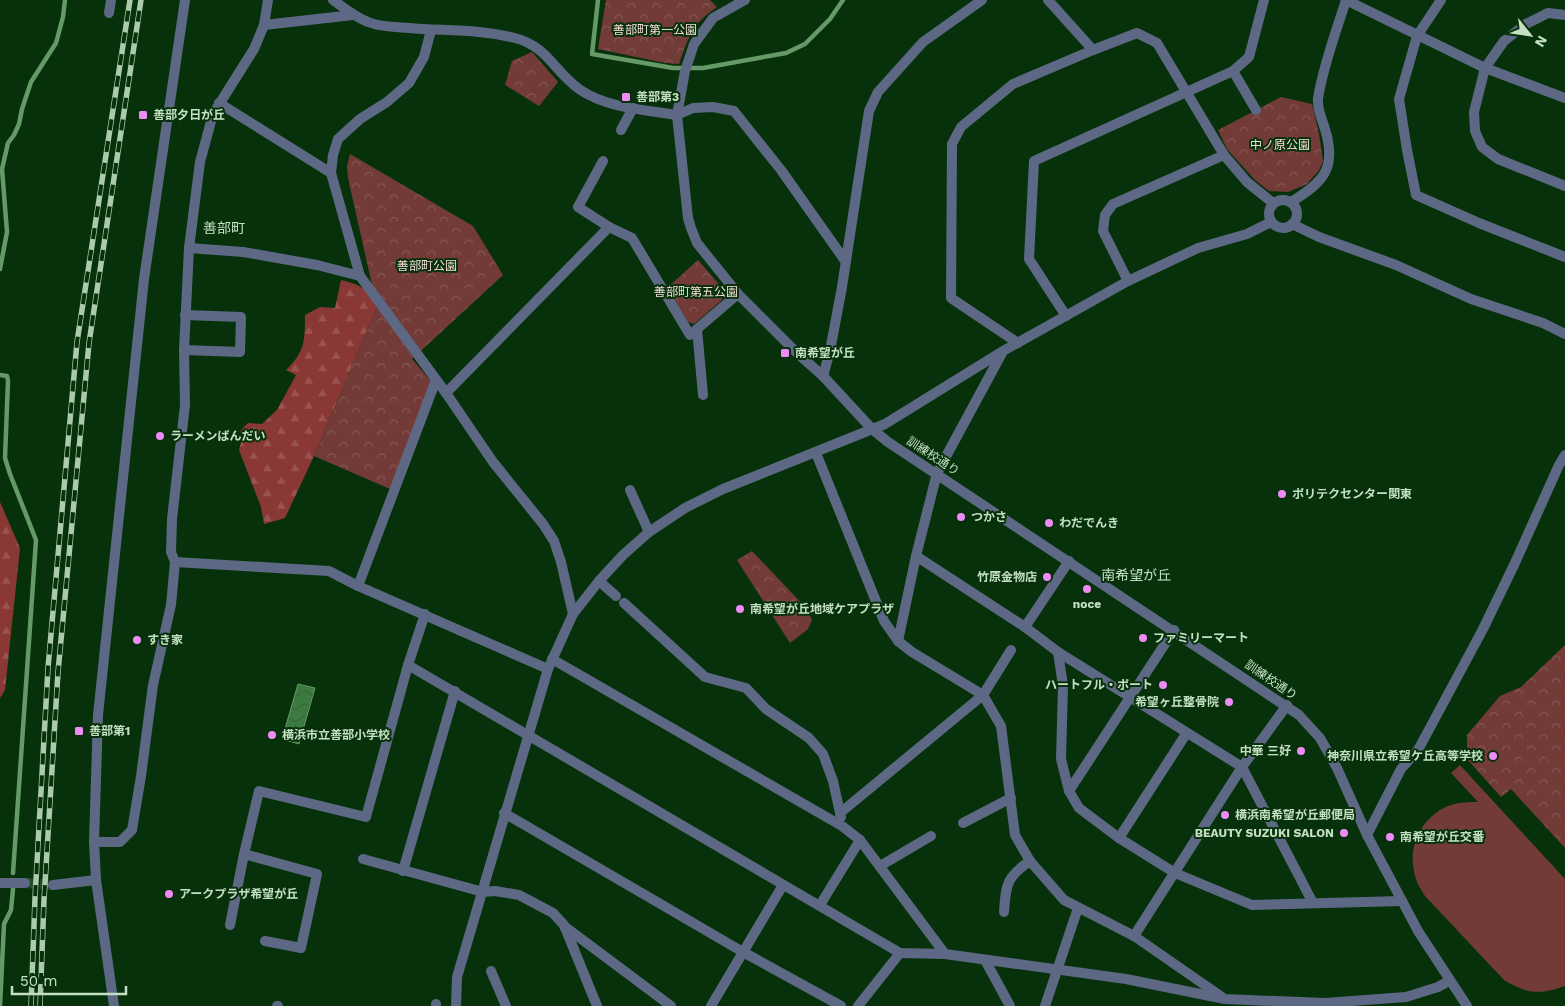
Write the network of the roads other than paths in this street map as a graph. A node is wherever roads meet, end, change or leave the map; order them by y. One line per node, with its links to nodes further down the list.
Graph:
1 (111, 0): 11 (street)
2 (185, 0): 91 (street)
3 (268, 0): 14 (street)
4 (333, 0): 12 (street)
5 (745, 0): 25 (street, 訓練校通り)
6 (982, 0): 38 (street)
7 (1048, 0): 17 (street)
8 (1264, 0): 19 (street)
9 (1346, 0): 16 (street); 31 (street)
10 (1440, 0): 16 (street)
11 (109, 14)
12 (353, 15): 14 (street); 15 (street)
13 (1565, 15): 18 (street)
14 (264, 25): 22 (street)
15 (431, 30): 23 (street); 29 (street)
16 (1418, 36): 18 (street); 37 (street)
17 (1093, 50): 20 (street); 46 (street)
18 (1485, 68): 21 (street); 30 (street)
19 (1233, 71): 20 (street); 24 (street)
20 (1188, 92): 27 (street); 43 (street)
21 (1565, 98)
22 (220, 103): 29 (street); 36 (street)
23 (633, 108): 25 (street); 26 (street)
24 (1256, 110)
25 (677, 115): 38 (street); 41 (street, 訓練校通り)
26 (621, 130)
27 (1224, 155): 32 (street); 40 (street)
28 (603, 161): 35 (street)
29 (332, 173): 39 (street)
30 (1565, 186)
31 (1291, 202): 32 (street); 34 (street)
32 (1274, 203): 33 (street)
33 (1271, 222): 34 (street); 40 (street)
34 (1292, 224): 45 (street)
35 (608, 227): 44 (street); 51 (street)
36 (189, 248): 39 (street); 42 (street)
37 (1565, 257)
38 (846, 262): 49 (street)
39 (360, 276): 50 (street)
40 (1128, 280): 43 (street)
41 (738, 294): 44 (street); 49 (street, 訓練校通り)
42 (185, 316): 47 (street); 47 (street)
43 (1066, 316): 46 (street)
44 (697, 329): 52 (street)
45 (1565, 334)
46 (1018, 343): 48 (street)
47 (184, 350): 60 (street)
48 (1003, 351): 53 (street); 56 (street)
49 (823, 376): 53 (street, 訓練校通り)
50 (436, 380): 51 (street); 63 (street)
51 (446, 393): 65 (street)
52 (703, 395)
53 (872, 429): 54 (street); 56 (street, 訓練校通り)
54 (816, 453): 58 (street); 68 (street)
55 (1565, 455): 87 (street)
56 (937, 474): 59 (street); 61 (street, 訓練校通り)
57 (630, 490): 58 (street)
58 (650, 532): 62 (street)
59 (916, 556): 66 (street); 68 (street)
60 (175, 562): 63 (street); 91 (street)
61 (1070, 562): 66 (street); 67 (street, 訓練校通り)
62 (599, 581): 65 (street); 83 (street)
63 (358, 586): 64 (street)
64 (425, 614): 72 (street); 73 (street)
65 (573, 614): 71 (street)
66 (1025, 627): 70 (street)
67 (1174, 630): 76 (street); 77 (street, 訓練校通り)
68 (898, 641): 75 (street)
69 (1011, 650): 75 (street)
70 (1058, 652): 76 (street); 81 (street)
71 (552, 659): 73 (street); 86 (street)
72 (408, 665): 74 (street); 92 (street)
73 (548, 670): 78 (street)
74 (454, 691): 78 (street); 96 (street)
75 (983, 695): 82 (street); 83 (street)
76 (1130, 698): 79 (street); 81 (street)
77 (1287, 706): 80 (street); 87 (street, 訓練校通り)
78 (529, 734): 84 (street); 102 (street)
79 (1186, 734): 80 (street); 89 (street)
80 (1242, 767): 97 (street); 105 (street)
81 (1069, 791): 89 (street)
82 (1011, 798): 85 (street); 94 (street)
83 (840, 812): 86 (street)
84 (504, 813): 103 (street); 113 (street)
85 (963, 823)
86 (842, 826): 90 (street)
87 (1367, 835): 104 (street, 訓練校通り)
88 (931, 836): 95 (street)
89 (1119, 838): 97 (street)
90 (860, 840): 95 (street); 106 (street)
91 (94, 842): 98 (street)
92 (244, 854): 109 (street); 112 (street)
93 (362, 859): 96 (street)
94 (1030, 861): 107 (street); 108 (street)
95 (880, 866): 115 (street)
96 (403, 871): 103 (street)
97 (1175, 873): 105 (street); 111 (street)
98 (96, 880): 101 (street); 121 (street)
99 (0, 883): 100 (street)
100 (25, 883)
101 (53, 885)
102 (783, 885): 106 (street); 113 (street)
103 (483, 892): 110 (street); 122 (street)
104 (1402, 900): 105 (street); 119 (street, 訓練校通り)
105 (1313, 903)
106 (820, 905): 114 (street)
107 (1078, 908): 111 (street); 117 (street)
108 (1004, 912)
109 (230, 925)
110 (564, 925): 124 (street); 125 (street)
111 (1134, 936): 120 (street)
112 (265, 941)
113 (743, 952): 126 (street); 127 (street)
114 (900, 953): 115 (street); 128 (street)
115 (944, 954): 116 (street)
116 (985, 960): 117 (street); 129 (street)
117 (1056, 970): 120 (street); 130 (street)
118 (491, 971): 123 (street)
119 (1450, 981): 120 (street); 131 (street, 訓練校通り)
120 (1226, 1003)
121 (114, 1006)
122 (456, 1006)
123 (506, 1006)
124 (596, 1006)
125 (671, 1006)
126 (712, 1006)
127 (841, 1006)
128 (858, 1006)
129 (1010, 1006)
130 (1045, 1006)
131 (1467, 1006)

